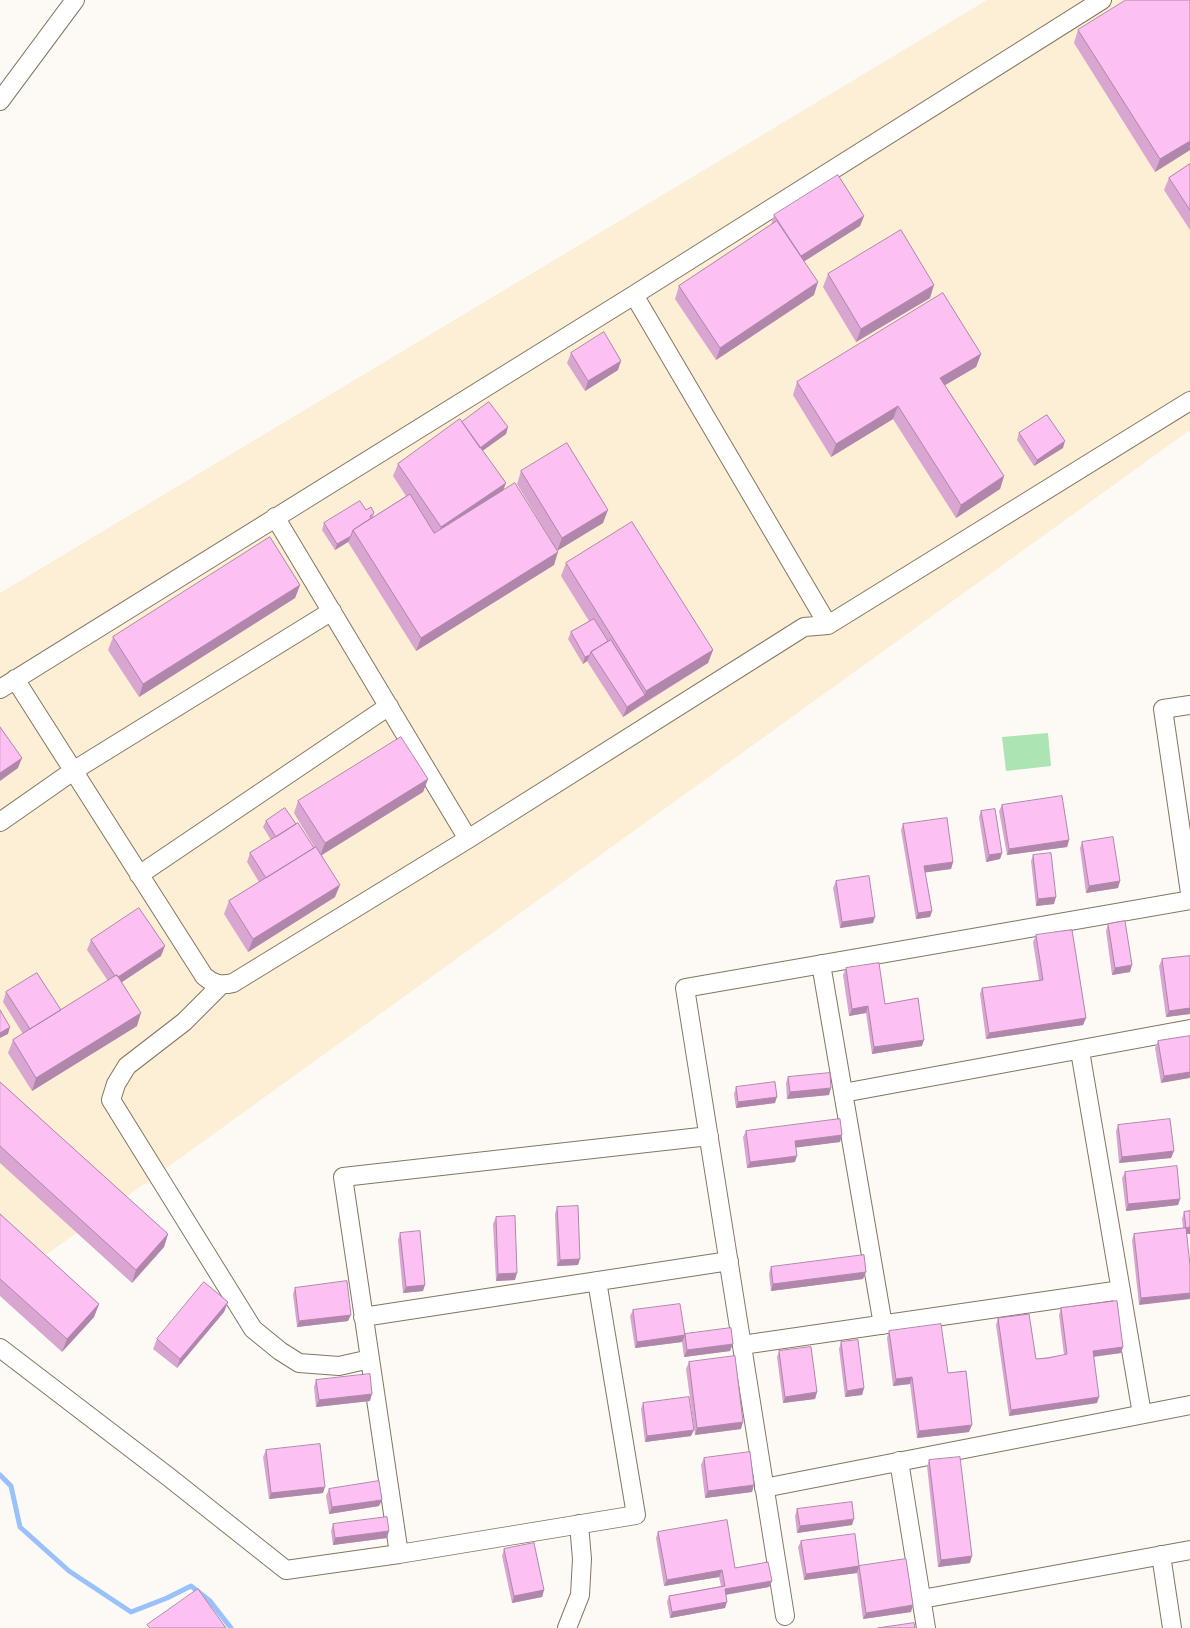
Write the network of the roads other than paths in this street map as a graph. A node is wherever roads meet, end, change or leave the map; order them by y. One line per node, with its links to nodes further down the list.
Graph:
1 (76, 0): 3 (street)
2 (1102, 0): 4 (street)
3 (0, 100)
4 (634, 295): 6 (street); 8 (street)
5 (1190, 401): 8 (street)
6 (275, 517): 7 (street); 9 (street)
7 (332, 611): 11 (street); 12 (street)
8 (828, 625): 14 (street)
9 (7, 684): 12 (street)
10 (1190, 704): 15 (street)
11 (389, 706): 14 (street); 16 (street)
12 (73, 771): 13 (street); 16 (street)
13 (0, 822)
14 (468, 839): 20 (street)
15 (1186, 844): 17 (street)
16 (139, 875): 20 (street)
17 (1190, 893)
18 (1190, 900): 19 (street)
19 (821, 964): 23 (street); 24 (street)
20 (220, 985): 32 (street)
21 (1190, 1029): 22 (street)
22 (1080, 1050): 23 (street); 27 (street)
23 (843, 1093): 29 (street)
24 (708, 1136): 25 (street); 28 (street)
25 (729, 1261): 26 (street); 30 (street)
26 (597, 1281): 28 (street); 37 (street)
27 (1121, 1290): 29 (street); 34 (street)
28 (363, 1317): 32 (street)
29 (883, 1325): 30 (street)
30 (742, 1345): 36 (street)
31 (0, 1348): 39 (street)
32 (370, 1359): 39 (street)
33 (1190, 1405): 34 (street)
34 (1142, 1414): 35 (street)
35 (899, 1462): 36 (street); 41 (street)
36 (764, 1488): 42 (street)
37 (579, 1524): 39 (street); 43 (street)
38 (1190, 1550): 40 (street)
39 (399, 1554)
40 (1161, 1555): 41 (street); 45 (street)
41 (922, 1599): 44 (street)
42 (785, 1616)
43 (567, 1628)
44 (926, 1628)
45 (1172, 1628)

